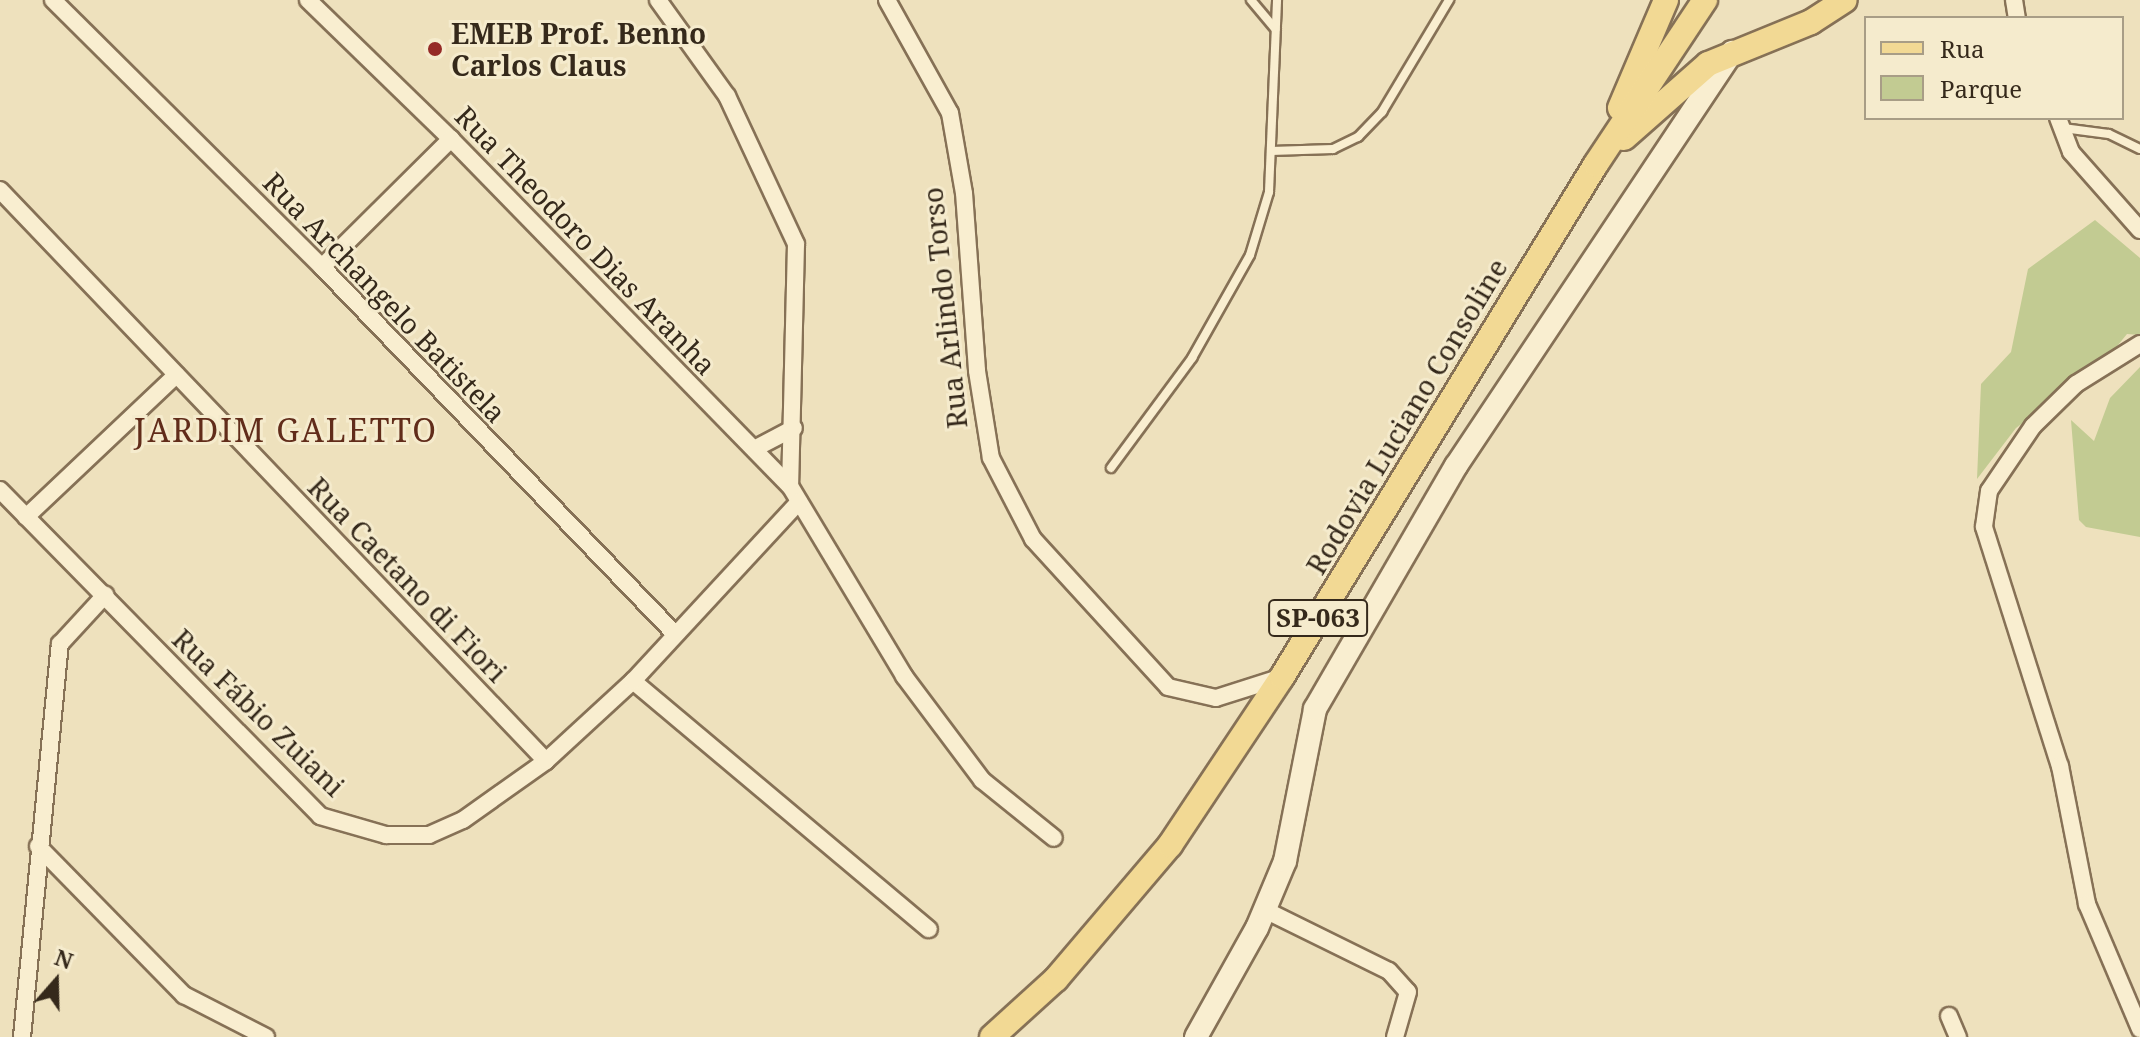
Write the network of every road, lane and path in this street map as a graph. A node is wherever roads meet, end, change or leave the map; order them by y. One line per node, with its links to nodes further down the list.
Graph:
1 (53, 0): 20 (street, Rua Archangelo Batistela)
2 (308, 0): 14 (street, Rua Theodoro Dias Aranha)
3 (658, 0): 23 (street)
4 (887, 0): 32 (street, Rua Arlindo Torso)
5 (1251, 0): 11 (lane)
6 (1277, 0): 11 (lane)
7 (1449, 0): 16 (lane)
8 (1666, 0): 17 (main road)
9 (1705, 0): 17 (main road, Rodovia Luciano Consoline / SP-063)
10 (1845, 0): 12 (main road)
11 (1276, 29): 16 (lane)
12 (1732, 52): 17 (main road); 37 (main road)
13 (2060, 123): 15 (lane); 19 (street)
14 (451, 139): 20 (street); 24 (street, Rua Theodoro Dias Aranha)
15 (2140, 149)
16 (1271, 151): 25 (lane)
17 (1596, 164): 32 (main road, Rodovia Luciano Consoline / SP-063)
18 (0, 190): 22 (street, Rua Caetano di Fiori)
19 (2140, 230)
20 (322, 267): 31 (street, Rua Archangelo Batistela)
21 (2140, 344): 40 (street)
22 (176, 375): 29 (street); 34 (street, Rua Caetano di Fiori)
23 (794, 428): 24 (street); 26 (street)
24 (754, 449): 26 (street, Rua Theodoro Dias Aranha)
25 (1111, 468)
26 (790, 486): 28 (street, Rua Theodoro Dias Aranha)
27 (0, 490): 29 (street, Rua Fábio Zuiani)
28 (799, 502): 31 (street, Rua Fábio Zuiani); 35 (street, Rua Theodoro Dias Aranha)
29 (26, 517): 30 (street, Rua Fábio Zuiani)
30 (105, 595): 34 (street, Rua Fábio Zuiani); 36 (street)
31 (675, 634): 33 (street, Rua Fábio Zuiani)
32 (1282, 677): 43 (main road, Rodovia Luciano Consoline / SP-063)
33 (633, 681): 34 (street, Rua Fábio Zuiani); 38 (street)
34 (546, 761)
35 (1054, 838)
36 (38, 846): 41 (street); 42 (street)
37 (1263, 909): 44 (main road); 45 (street)
38 (929, 929)
39 (1949, 1016): 46 (street)
40 (2140, 1029)
41 (22, 1037)
42 (266, 1037)
43 (992, 1037)
44 (1196, 1037)
45 (1395, 1037)
46 (1958, 1037)

